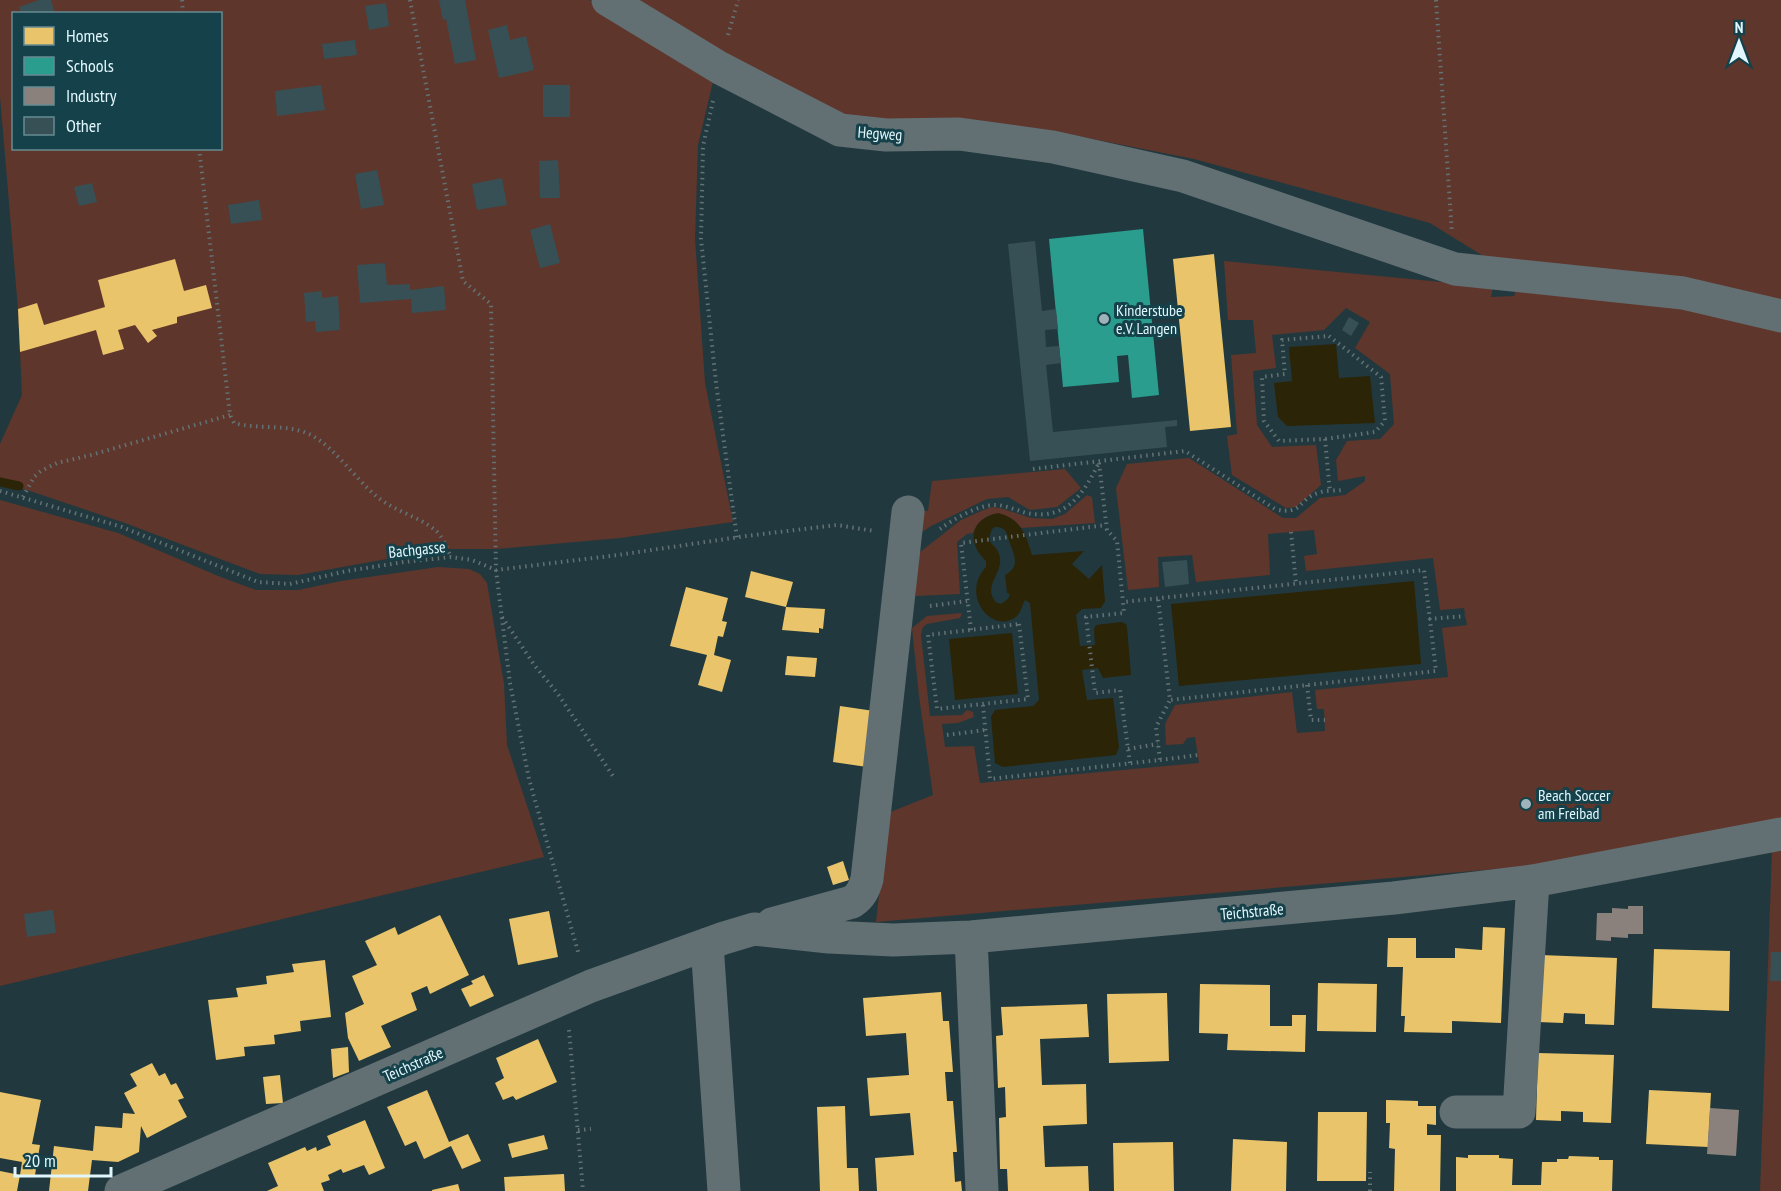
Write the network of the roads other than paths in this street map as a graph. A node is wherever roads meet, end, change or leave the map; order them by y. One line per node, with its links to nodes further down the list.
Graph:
1 (608, 0): 2 (street, Hegweg)
2 (1781, 316)
3 (908, 512): 6 (street)
4 (1779, 835): 5 (street, Teichstraße)
5 (1533, 881): 7 (street, Teichstraße); 9 (street)
6 (754, 929): 7 (street, Teichstraße); 8 (street, Teichstraße)
7 (971, 937): 12 (street)
8 (707, 944): 10 (street, Teichstraße); 11 (street)
9 (1456, 1112)
10 (121, 1191)
11 (724, 1191)
12 (982, 1191)

